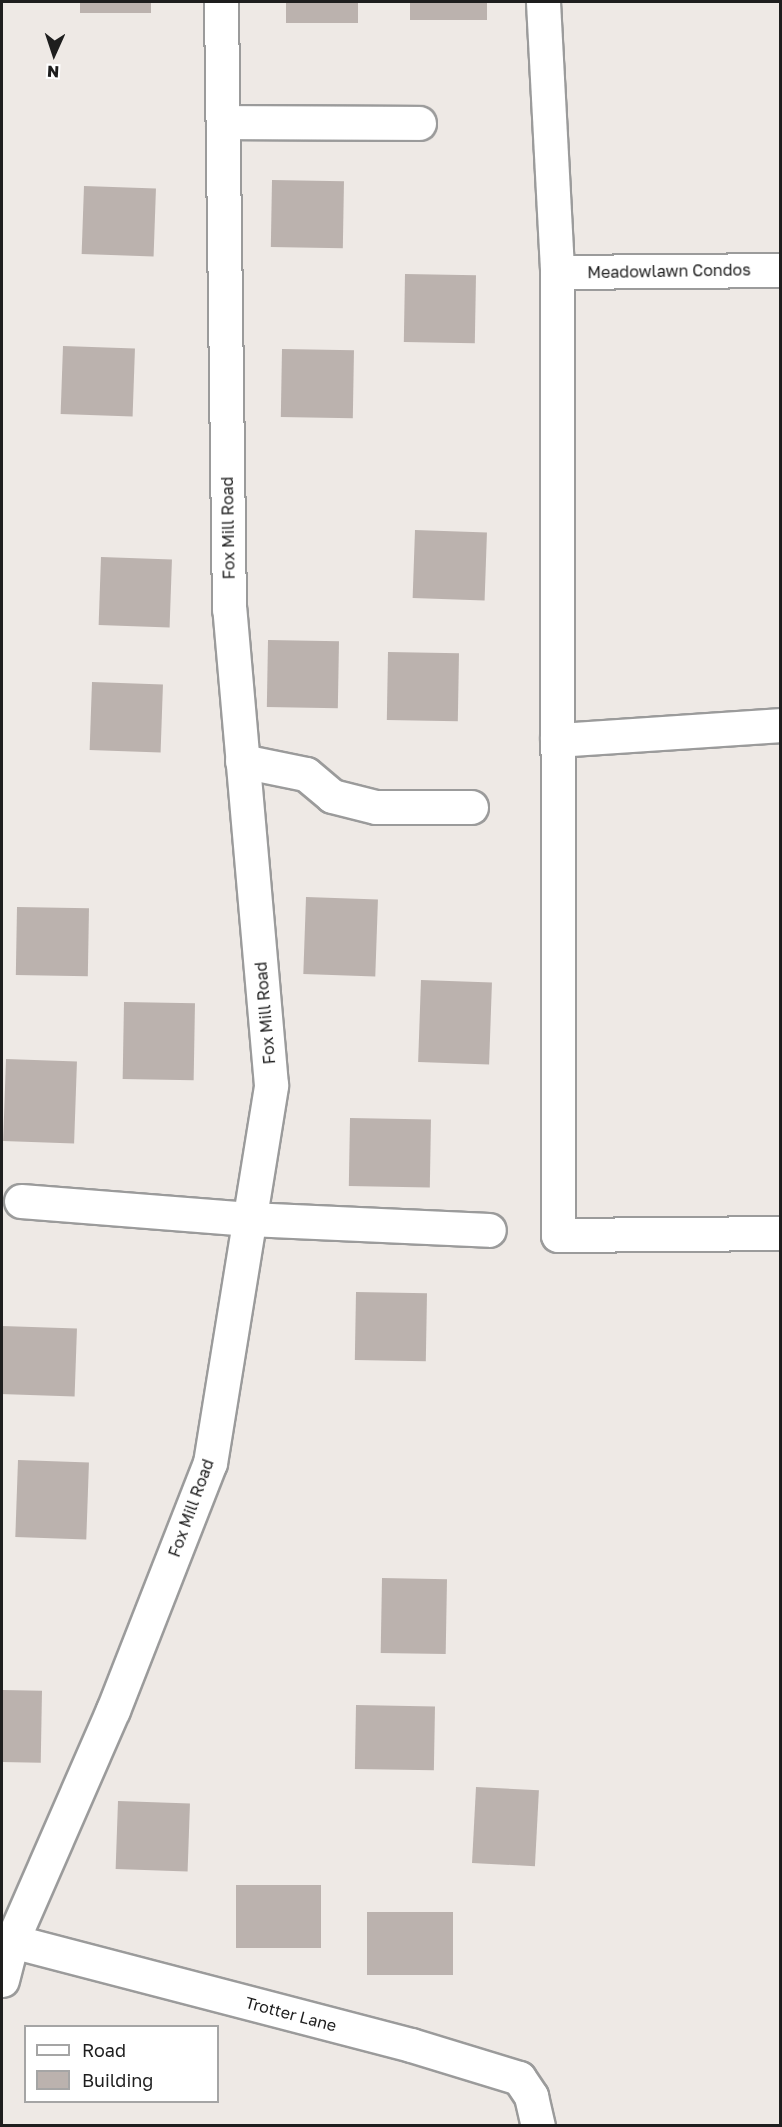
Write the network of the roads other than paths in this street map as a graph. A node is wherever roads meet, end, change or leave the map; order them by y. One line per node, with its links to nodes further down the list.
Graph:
1 (221, 2): 3 (street, Fox Mill Road)
2 (543, 2): 6 (street)
3 (223, 122): 4 (street); 9 (street, Fox Mill Road)
4 (419, 123)
5 (780, 270): 6 (street, Meadowlawn Condos)
6 (557, 272): 8 (street)
7 (780, 725): 8 (street)
8 (557, 740): 14 (street)
9 (242, 761): 10 (street); 12 (street, Fox Mill Road)
10 (471, 807)
11 (21, 1202): 12 (street)
12 (249, 1219): 13 (street); 15 (street, Fox Mill Road)
13 (489, 1230)
14 (780, 1233)
15 (12, 1941): 16 (street, Fox Mill Road); 17 (street, Trotter Lane)
16 (2, 1980)
17 (538, 2126)

